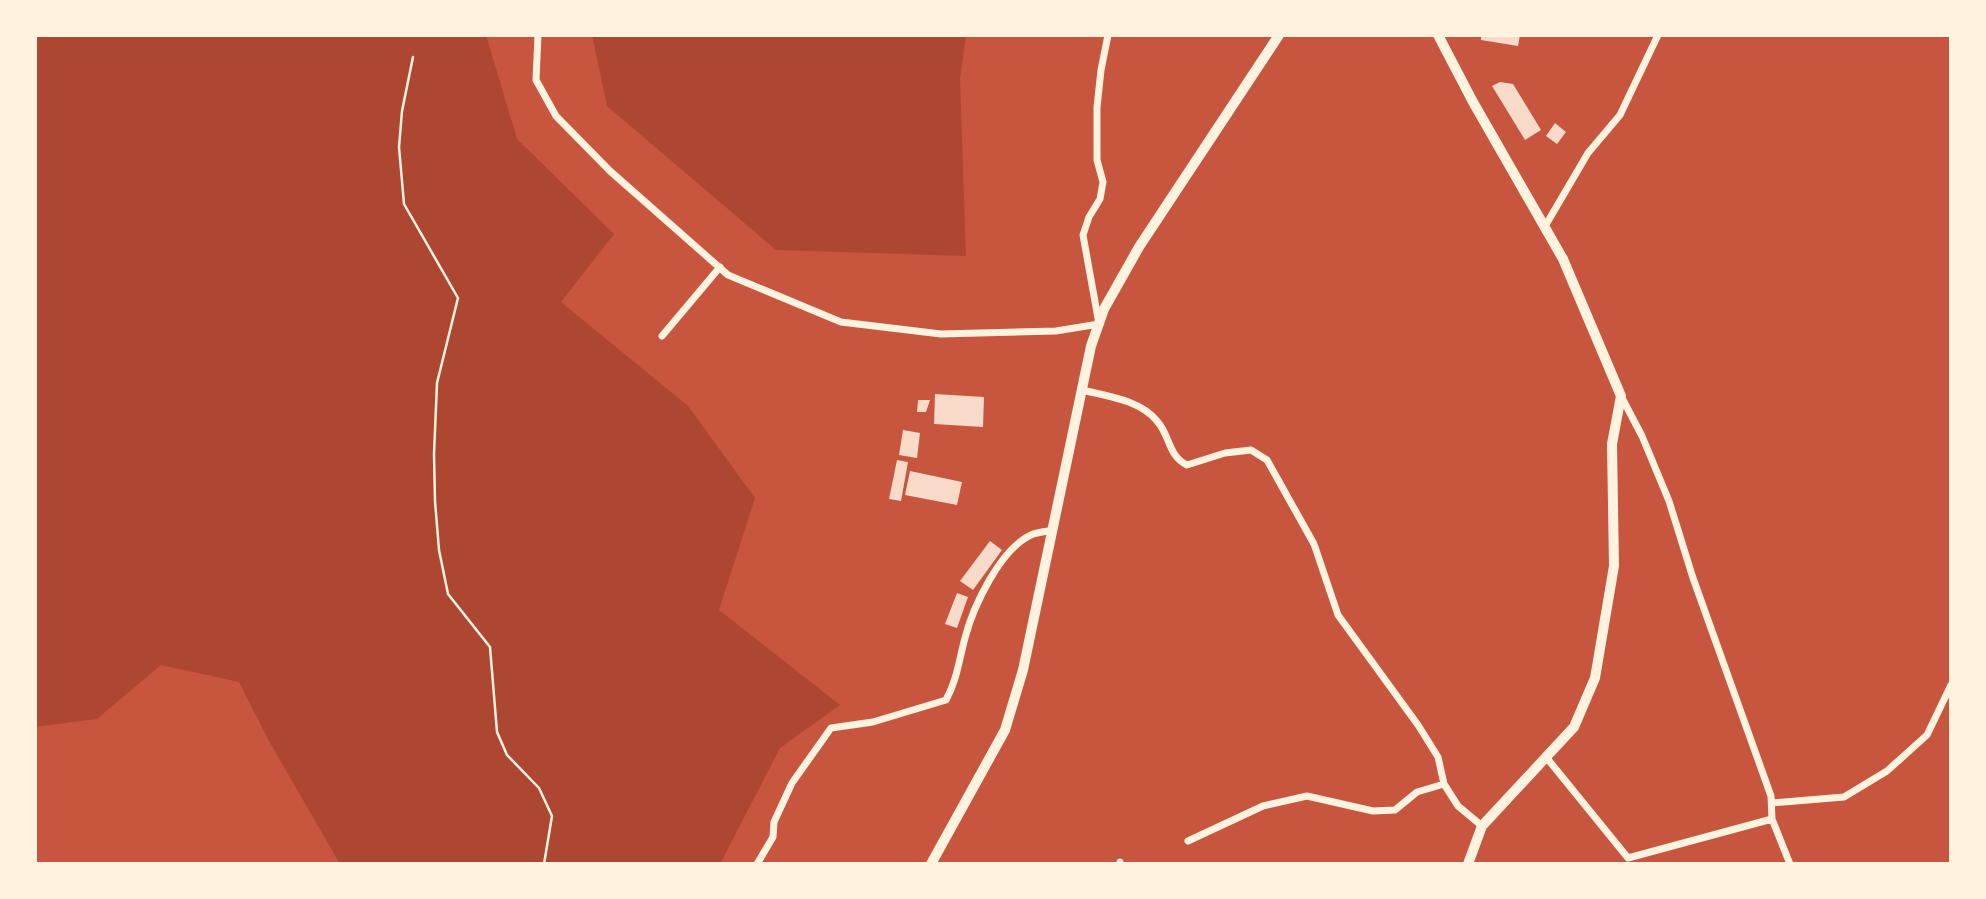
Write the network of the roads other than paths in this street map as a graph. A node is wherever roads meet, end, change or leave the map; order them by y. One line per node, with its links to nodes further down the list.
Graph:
1 (538, 35): 7 (street)
2 (1108, 35): 8 (street)
3 (1279, 35): 8 (street)
4 (1438, 35): 6 (street)
5 (1658, 35): 6 (street)
6 (1544, 228): 11 (street)
7 (720, 267): 8 (street); 9 (street)
8 (1099, 324): 10 (street)
9 (662, 336)
10 (1082, 390): 12 (street); 15 (street)
11 (1621, 396): 14 (street); 16 (street)
12 (1052, 530): 20 (street); 21 (street)
13 (1951, 685): 16 (street)
14 (1546, 757): 17 (street); 18 (street)
15 (1444, 784): 18 (street); 19 (street)
16 (1772, 803): 17 (street)
17 (1772, 819): 23 (street)
18 (1482, 826): 22 (street)
19 (1188, 841)
20 (757, 864)
21 (931, 864)
22 (1468, 864)
23 (1790, 864)

